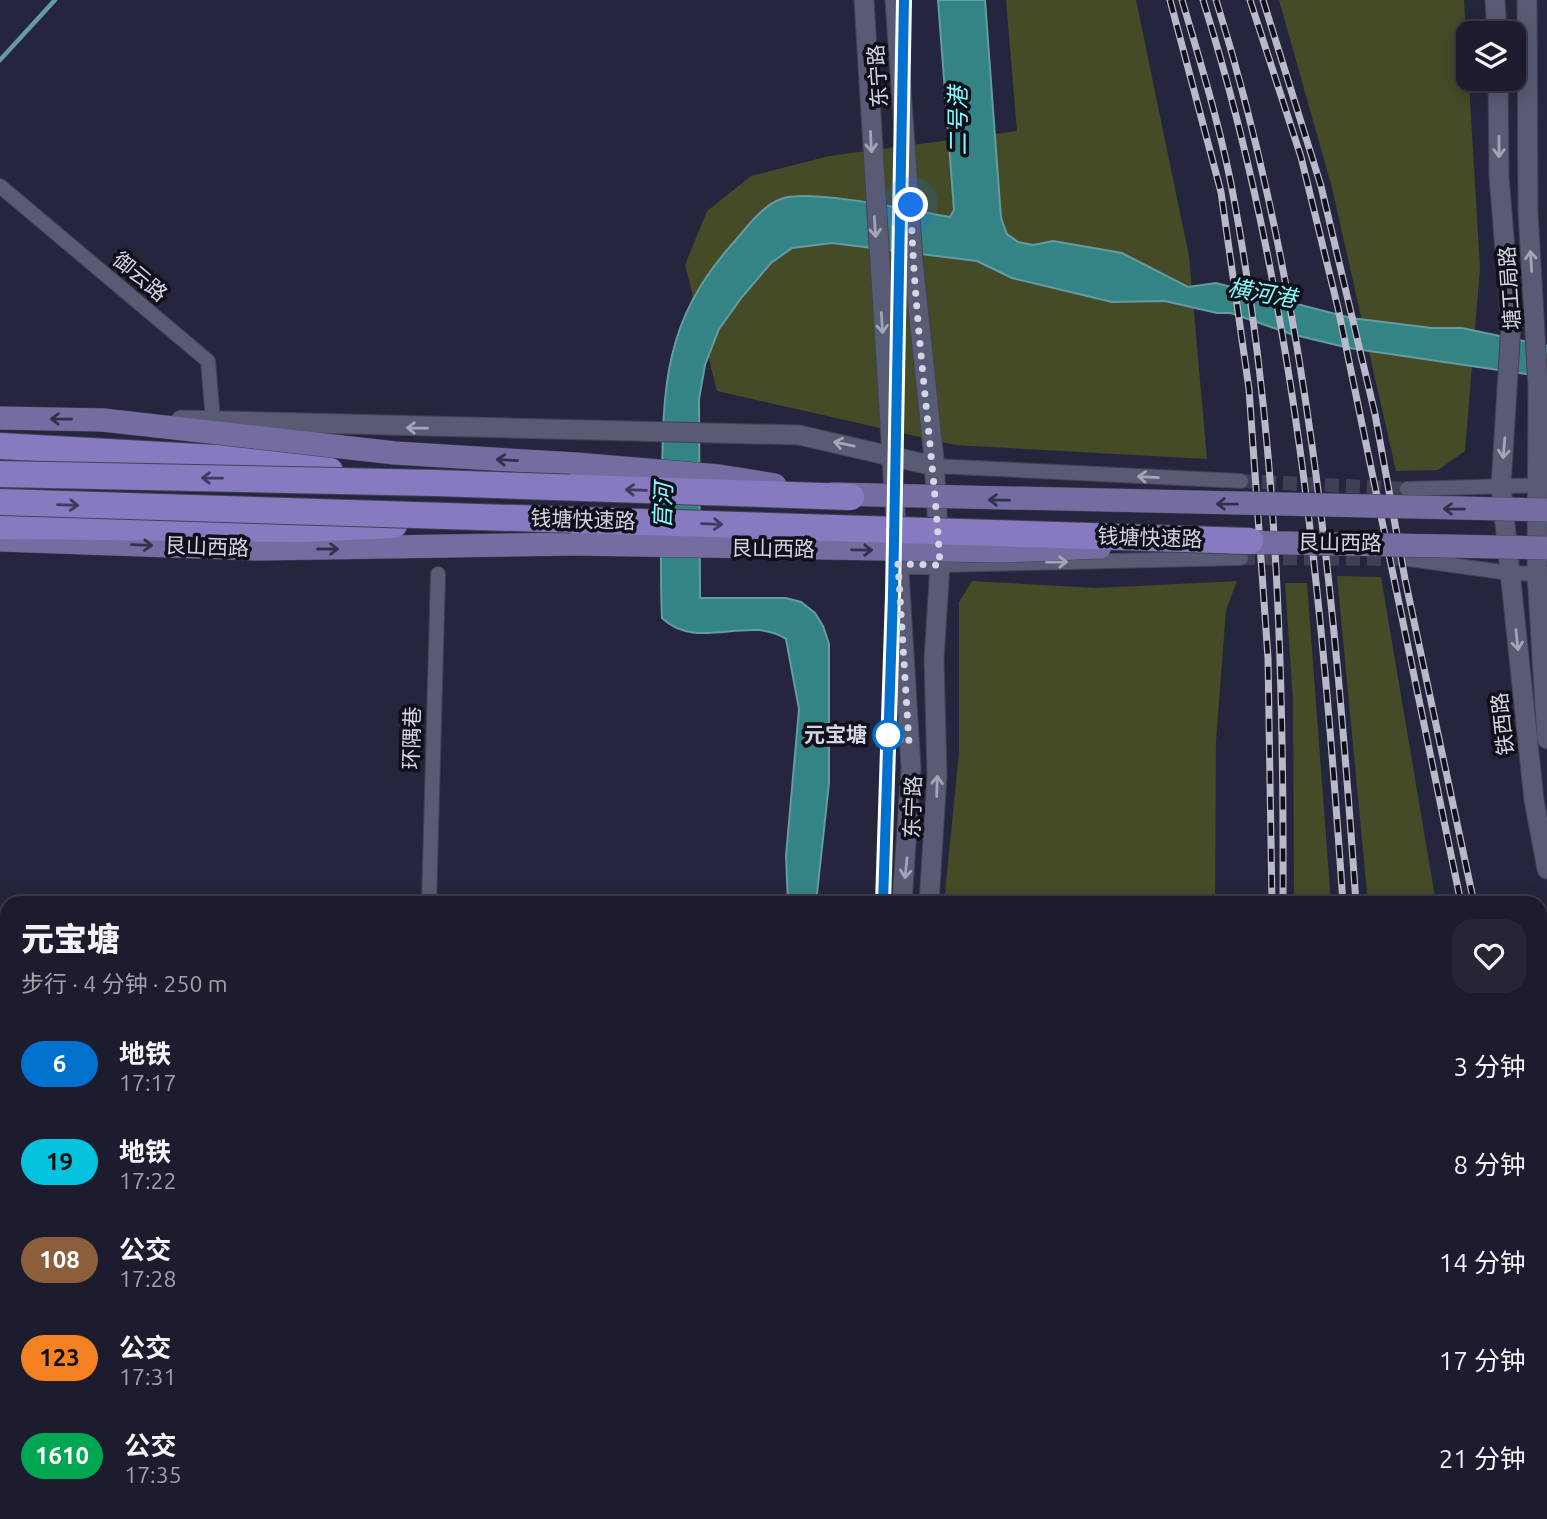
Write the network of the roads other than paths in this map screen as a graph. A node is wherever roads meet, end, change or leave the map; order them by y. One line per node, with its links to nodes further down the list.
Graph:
1 (864, 0): 12 (main road, 东宁路, one-way to 12)
2 (895, 0): 13 (main road, 东宁路)
3 (1495, 0): 5 (main road)
4 (1527, 0): 17 (main road, 塘工局路, one-way to 4)
5 (1496, 21)
6 (1498, 91): 18 (main road, 塘工局路, one-way to 18)
7 (0, 186): 10 (street, 御云路)
8 (0, 418): 9 (main road, 艮山西路, one-way to 8)
9 (103, 420): 10 (main road, 艮山西路); 20 (main road, 艮山西路, one-way to 9, bridge)
10 (213, 421): 12 (main road, 艮山西路, one-way to 10)
11 (0, 446): 16 (highway, bridge)
12 (892, 454): 13 (main road, 艮山西路); 29 (main road, 东宁路)
13 (934, 466): 15 (street, 艮山西路, one-way to 13); 30 (main road, 东宁路)
14 (0, 474): 16 (highway, 钱塘快速路, one-way to 14, bridge)
15 (1241, 481)
16 (436, 483): 20 (highway, 钱塘快速路, one-way to 16, bridge)
17 (1542, 485): 18 (street); 33 (main road, 塘工局路)
18 (1501, 486): 19 (street); 31 (main road, 塘工局路)
19 (1407, 489)
20 (851, 497): 22 (main road, 艮山西路, one-way to 20, bridge)
21 (0, 502): 23 (highway, 钱塘快速路, one-way to 23, bridge)
22 (1547, 510)
23 (547, 518): 24 (highway, bridge); 27 (highway, 钱塘快速路, one-way to 27, bridge)
24 (0, 526)
25 (0, 540): 27 (main road, 艮山西路, one-way to 27, bridge)
26 (1547, 548): 27 (main road, 艮山西路, bridge)
27 (1245, 550): 30 (street, 艮山西路, one-way to 27)
28 (1409, 559): 31 (street, 艮山西路)
29 (898, 564): 30 (main road); 37 (main road, 东宁路, one-way to 37)
30 (940, 565): 38 (main road, 东宁路, one-way to 30)
31 (1509, 573): 33 (street, 艮山西路); 35 (main road, 铁西路, one-way to 35)
32 (438, 574): 36 (street, 环隅巷)
33 (1542, 574): 34 (main road, 铁西路)
34 (1547, 739)
35 (1547, 869)
36 (429, 896)
37 (902, 896)
38 (929, 896)

